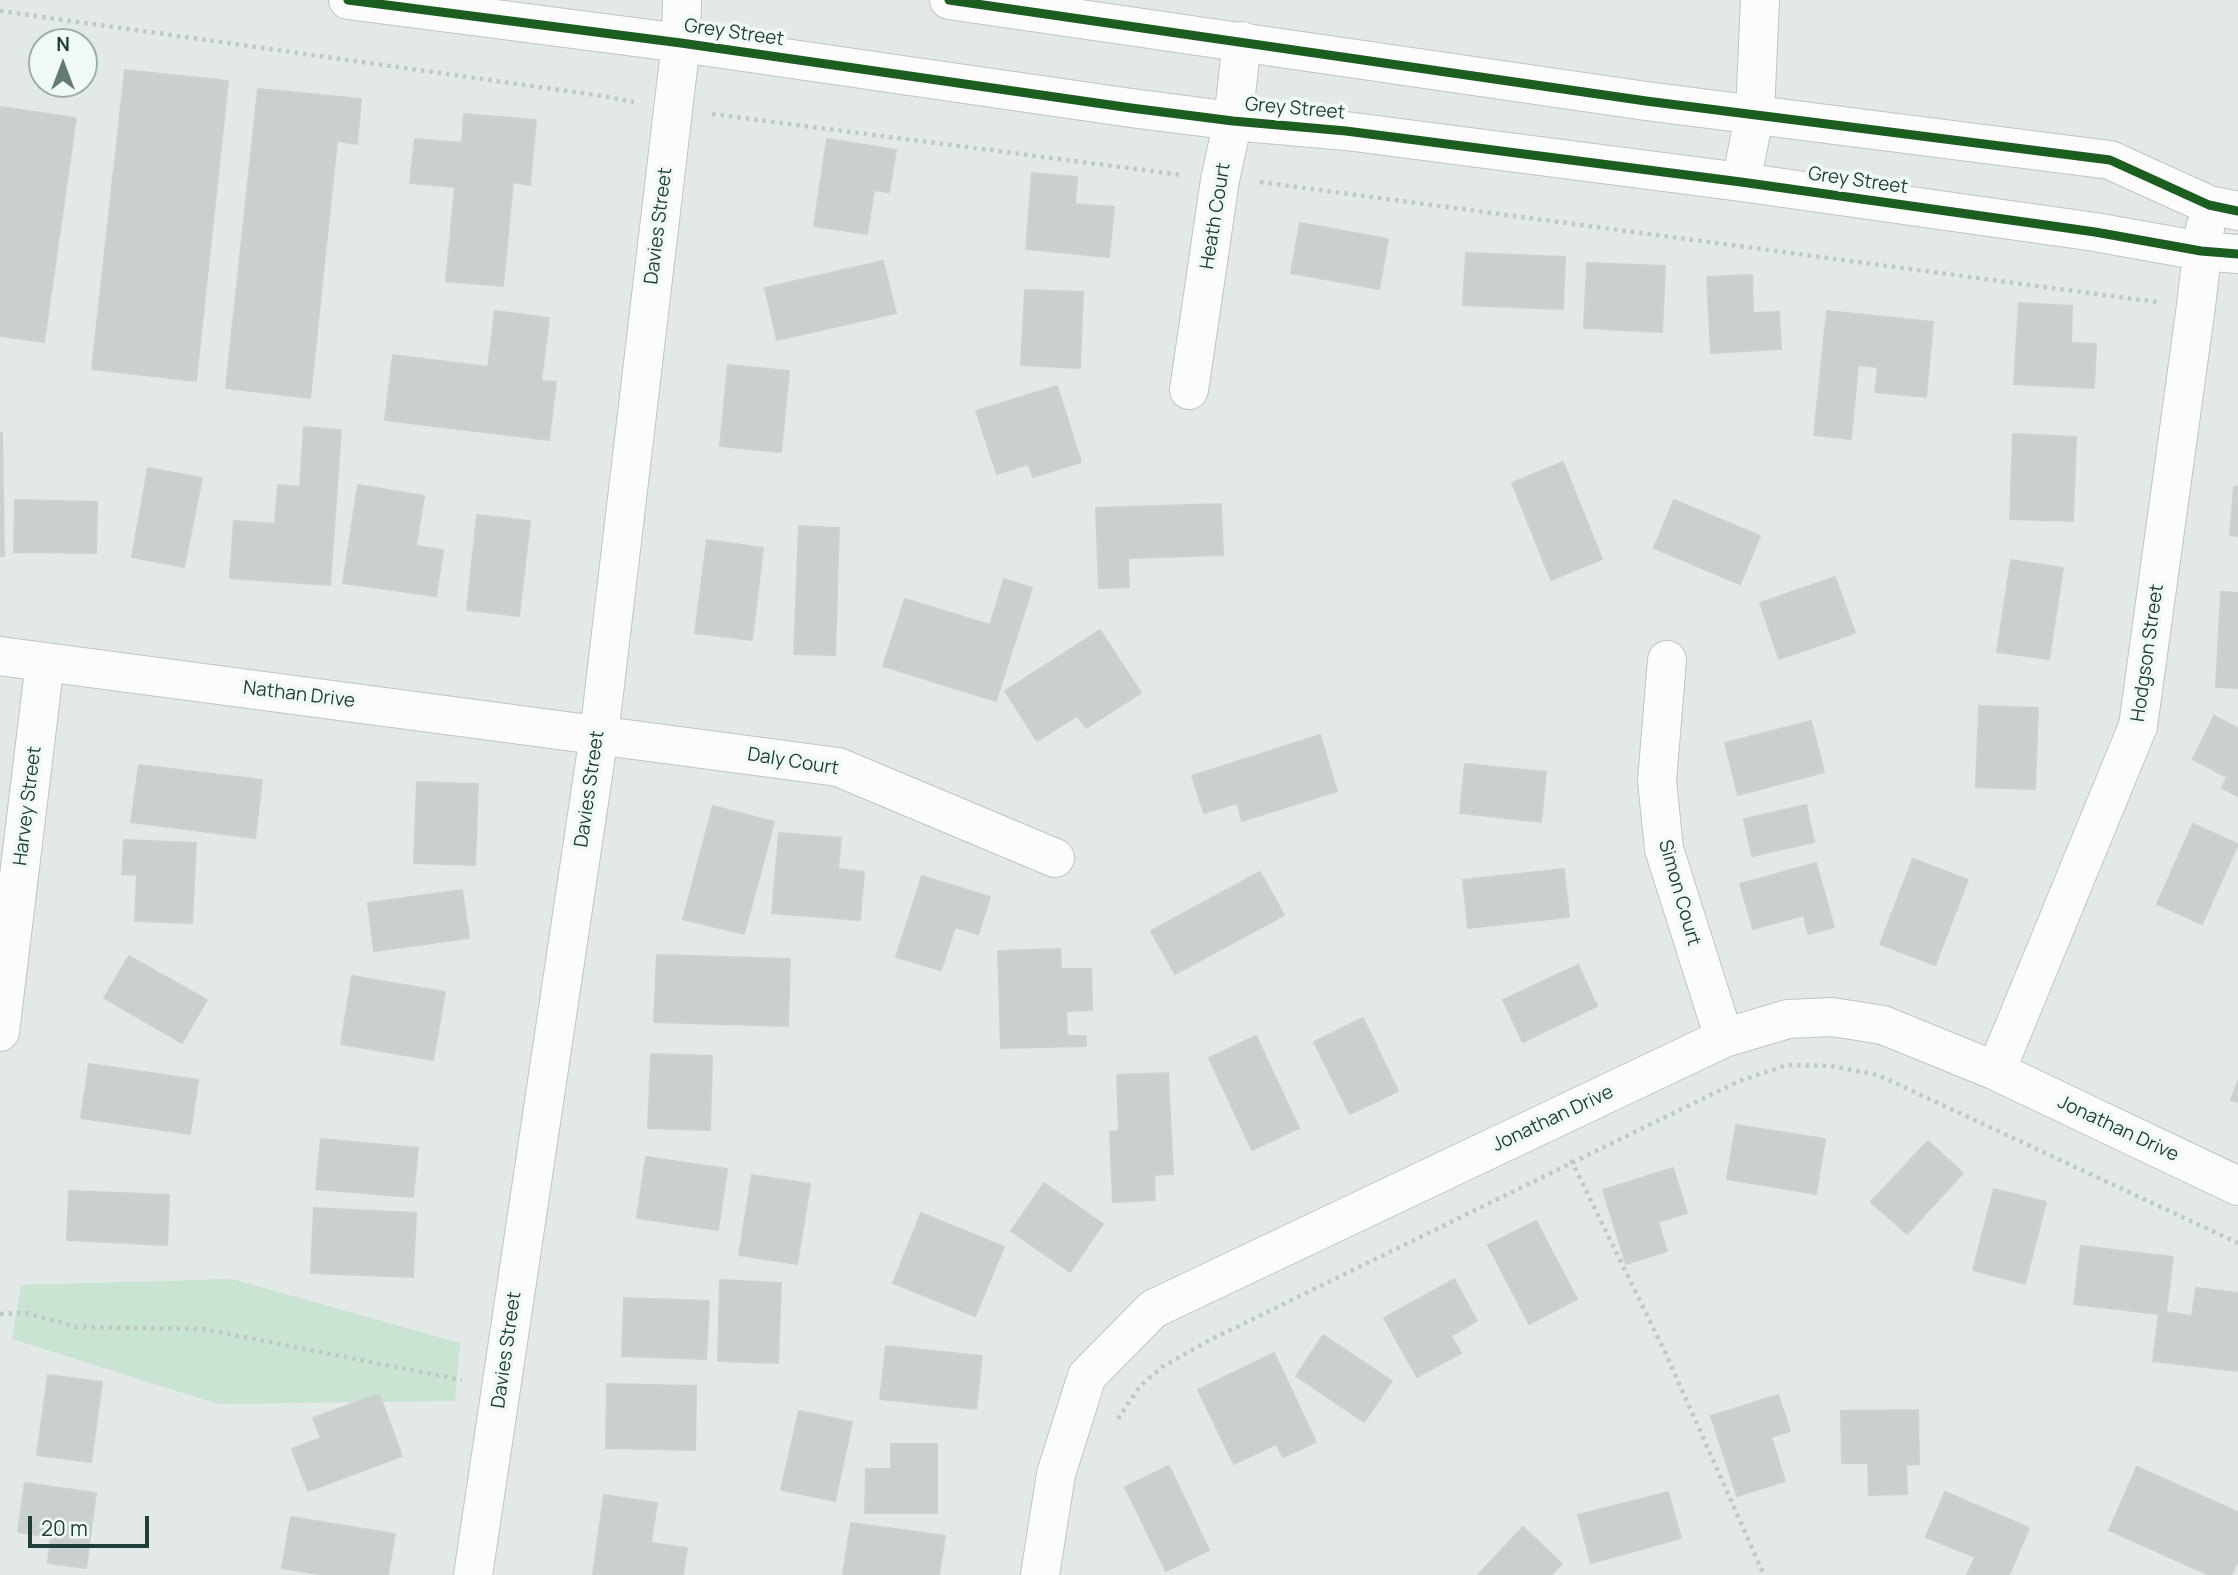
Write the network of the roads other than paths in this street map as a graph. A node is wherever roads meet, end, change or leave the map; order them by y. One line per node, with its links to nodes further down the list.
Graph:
1 (348, 0): 6 (street, Grey Street)
2 (682, 0): 6 (street, Davies Street)
3 (948, 0): 5 (street)
4 (1760, 0): 7 (street)
5 (1242, 41): 7 (street); 8 (street, Heath Court)
6 (681, 43): 8 (street, Grey Street); 17 (street, Davies Street)
7 (1755, 113): 9 (street); 10 (street)
8 (1233, 121): 9 (street, Grey Street); 13 (street, Heath Court)
9 (1741, 183): 11 (street, Grey Street)
10 (2224, 208): 11 (street, Hodgson Street)
11 (2201, 251): 12 (street, Grey Street); 21 (street, Hodgson Street)
12 (2238, 254)
13 (1189, 390)
14 (0, 656): 16 (street, Nathan Drive)
15 (1667, 660): 20 (street, Simon Court)
16 (45, 662): 17 (street, Nathan Drive); 19 (street, Harvey Street)
17 (599, 734): 18 (street, Daly Court); 23 (street, Davies Street)
18 (1055, 858)
19 (0, 1032)
20 (1724, 1038): 21 (street, Jonathan Drive); 24 (street, Jonathan Drive)
21 (1996, 1071): 22 (street, Jonathan Drive)
22 (2238, 1186)
23 (473, 1575)
24 (1040, 1575)

